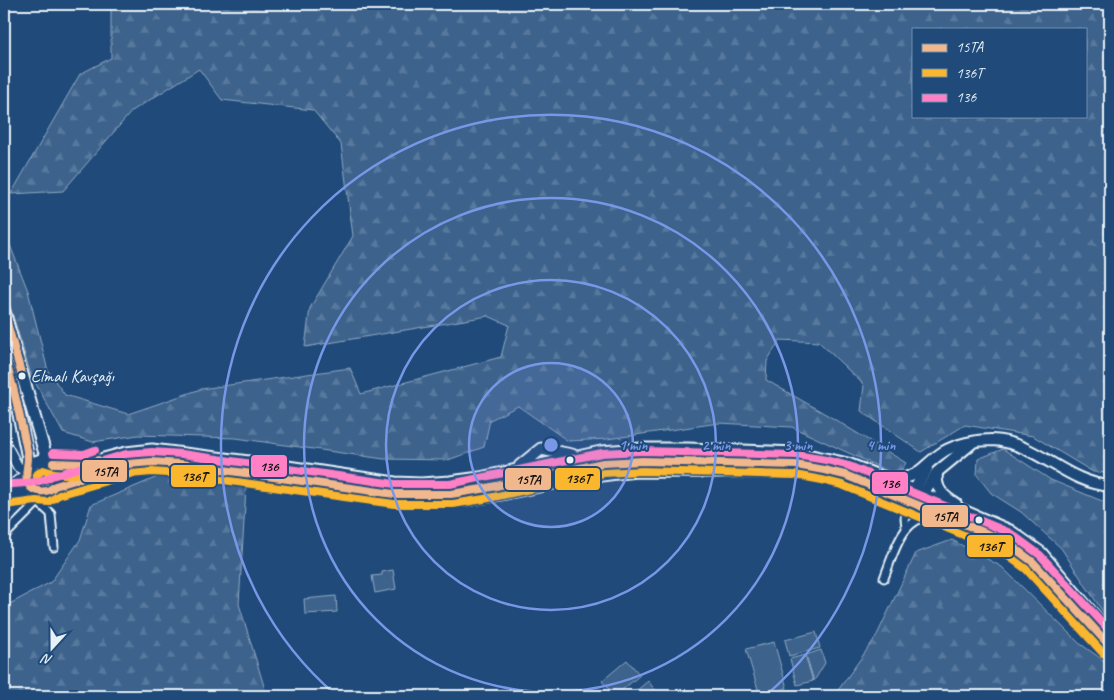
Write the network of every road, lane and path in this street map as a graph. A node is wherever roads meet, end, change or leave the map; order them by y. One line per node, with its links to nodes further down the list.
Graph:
1 (4, 312): 4 (highway)
2 (4, 356): 6 (highway)
3 (4, 441): 6 (street)
4 (51, 462): 6 (highway); 7 (highway); 11 (highway)
5 (933, 468): 7 (main road); 8 (main road); 10 (main road); 15 (main road)
6 (27, 471): 9 (street); 11 (highway)
7 (883, 478): 10 (highway)
8 (1110, 486)
9 (4, 491)
10 (919, 492): 13 (main road); 15 (highway)
11 (44, 493): 12 (street); 13 (highway); 17 (street); 18 (street)
12 (4, 495)
13 (910, 501): 14 (highway); 16 (street)
14 (947, 516): 16 (street); 21 (highway)
15 (977, 516): 20 (highway)
16 (906, 528): 19 (street)
17 (4, 536)
18 (54, 547)
19 (884, 578)
20 (1110, 632)
21 (1110, 646)

